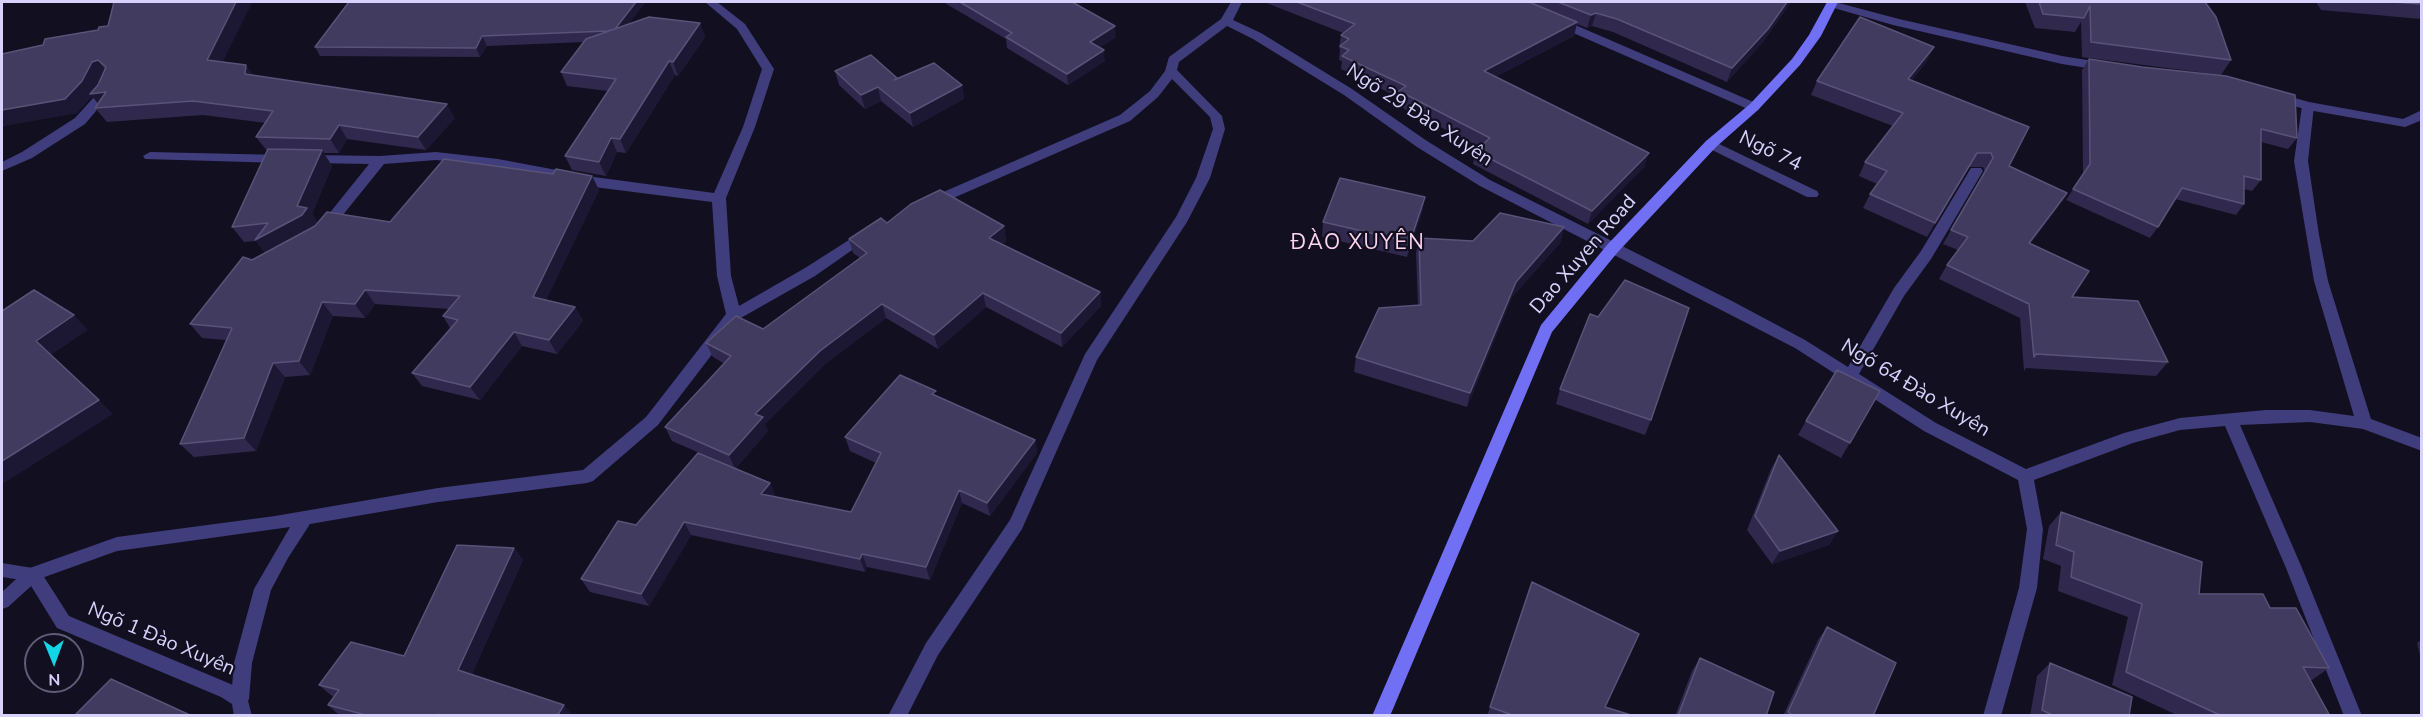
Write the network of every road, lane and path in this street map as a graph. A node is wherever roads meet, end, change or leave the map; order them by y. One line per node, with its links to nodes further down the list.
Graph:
1 (710, 2): 19 (street)
2 (1236, 2): 5 (street)
3 (1832, 3): 6 (street); 11 (street, Dao Xuyen Road)
4 (1548, 18): 11 (street)
5 (1226, 21): 7 (street); 23 (street, Ngõ 29 Đào Xuyên)
6 (2114, 69)
7 (1171, 71): 20 (street); 35 (street)
8 (109, 80): 16 (street)
9 (2264, 93): 10 (street)
10 (2308, 106): 12 (street); 27 (street)
11 (1754, 107): 13 (street, Dao Xuyen Road)
12 (2421, 114)
13 (1711, 144): 18 (street, Ngõ 74); 23 (street, Dao Xuyen Road)
14 (150, 156): 15 (street)
15 (380, 160): 19 (street); 22 (street)
16 (2, 167)
17 (1976, 171): 25 (street)
18 (1812, 194)
19 (719, 198): 24 (street)
20 (913, 211)
21 (882, 226): 24 (street)
22 (310, 240)
23 (1612, 249): 25 (street, Ngõ 64 Đào Xuyên); 36 (street, Dao Xuyen Road)
24 (734, 315): 30 (street)
25 (1851, 375): 29 (street, Ngõ 64 Đào Xuyên)
26 (2230, 420): 27 (street); 29 (street); 38 (street)
27 (2364, 423): 28 (street)
28 (2421, 445)
29 (2025, 476): 37 (street)
30 (305, 518): 32 (street); 34 (street)
31 (2, 570): 32 (street)
32 (33, 574): 33 (street); 34 (street, Ngõ 1 Đào Xuyên)
33 (2, 602)
34 (241, 707)
35 (897, 716)
36 (1381, 716)
37 (1992, 716)
38 (2352, 716)

